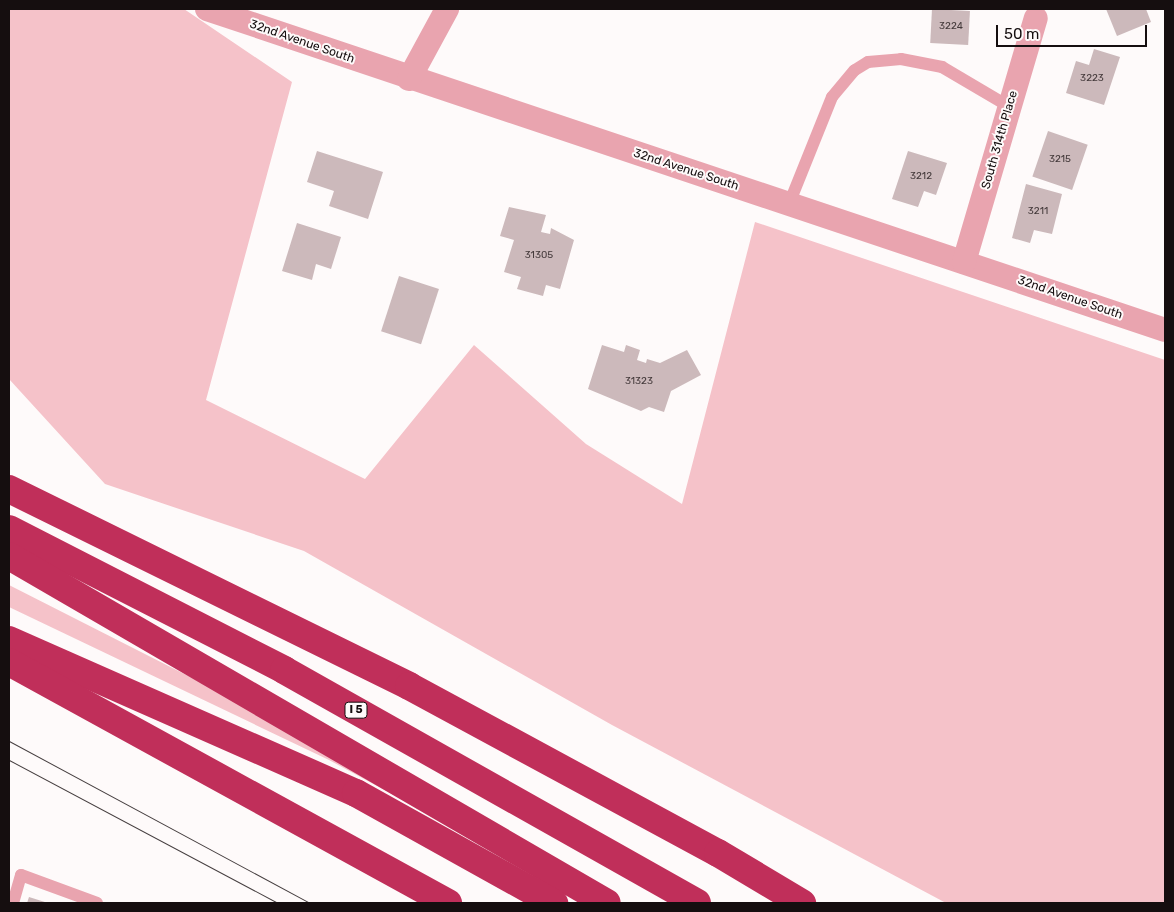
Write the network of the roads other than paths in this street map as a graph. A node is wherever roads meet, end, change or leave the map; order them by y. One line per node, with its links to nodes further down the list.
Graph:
1 (207, 9): 4 (street, 32nd Avenue South)
2 (447, 9): 4 (street)
3 (1036, 18): 5 (street, South 314th Place)
4 (410, 79): 6 (street, 32nd Avenue South)
5 (1010, 107): 6 (lane); 7 (street, South 314th Place)
6 (789, 204): 7 (street, 32nd Avenue South)
7 (964, 262): 8 (street, 32nd Avenue South)
8 (1165, 330)
9 (9, 489): 20 (highway)
10 (9, 529): 19 (highway, I 5)
11 (9, 556): 18 (highway)
12 (9, 640): 17 (highway)
13 (9, 662): 16 (highway)
14 (13, 903): 15 (lane)
15 (97, 903)
16 (448, 903)
17 (554, 903)
18 (607, 903)
19 (697, 903)
20 (802, 903)

